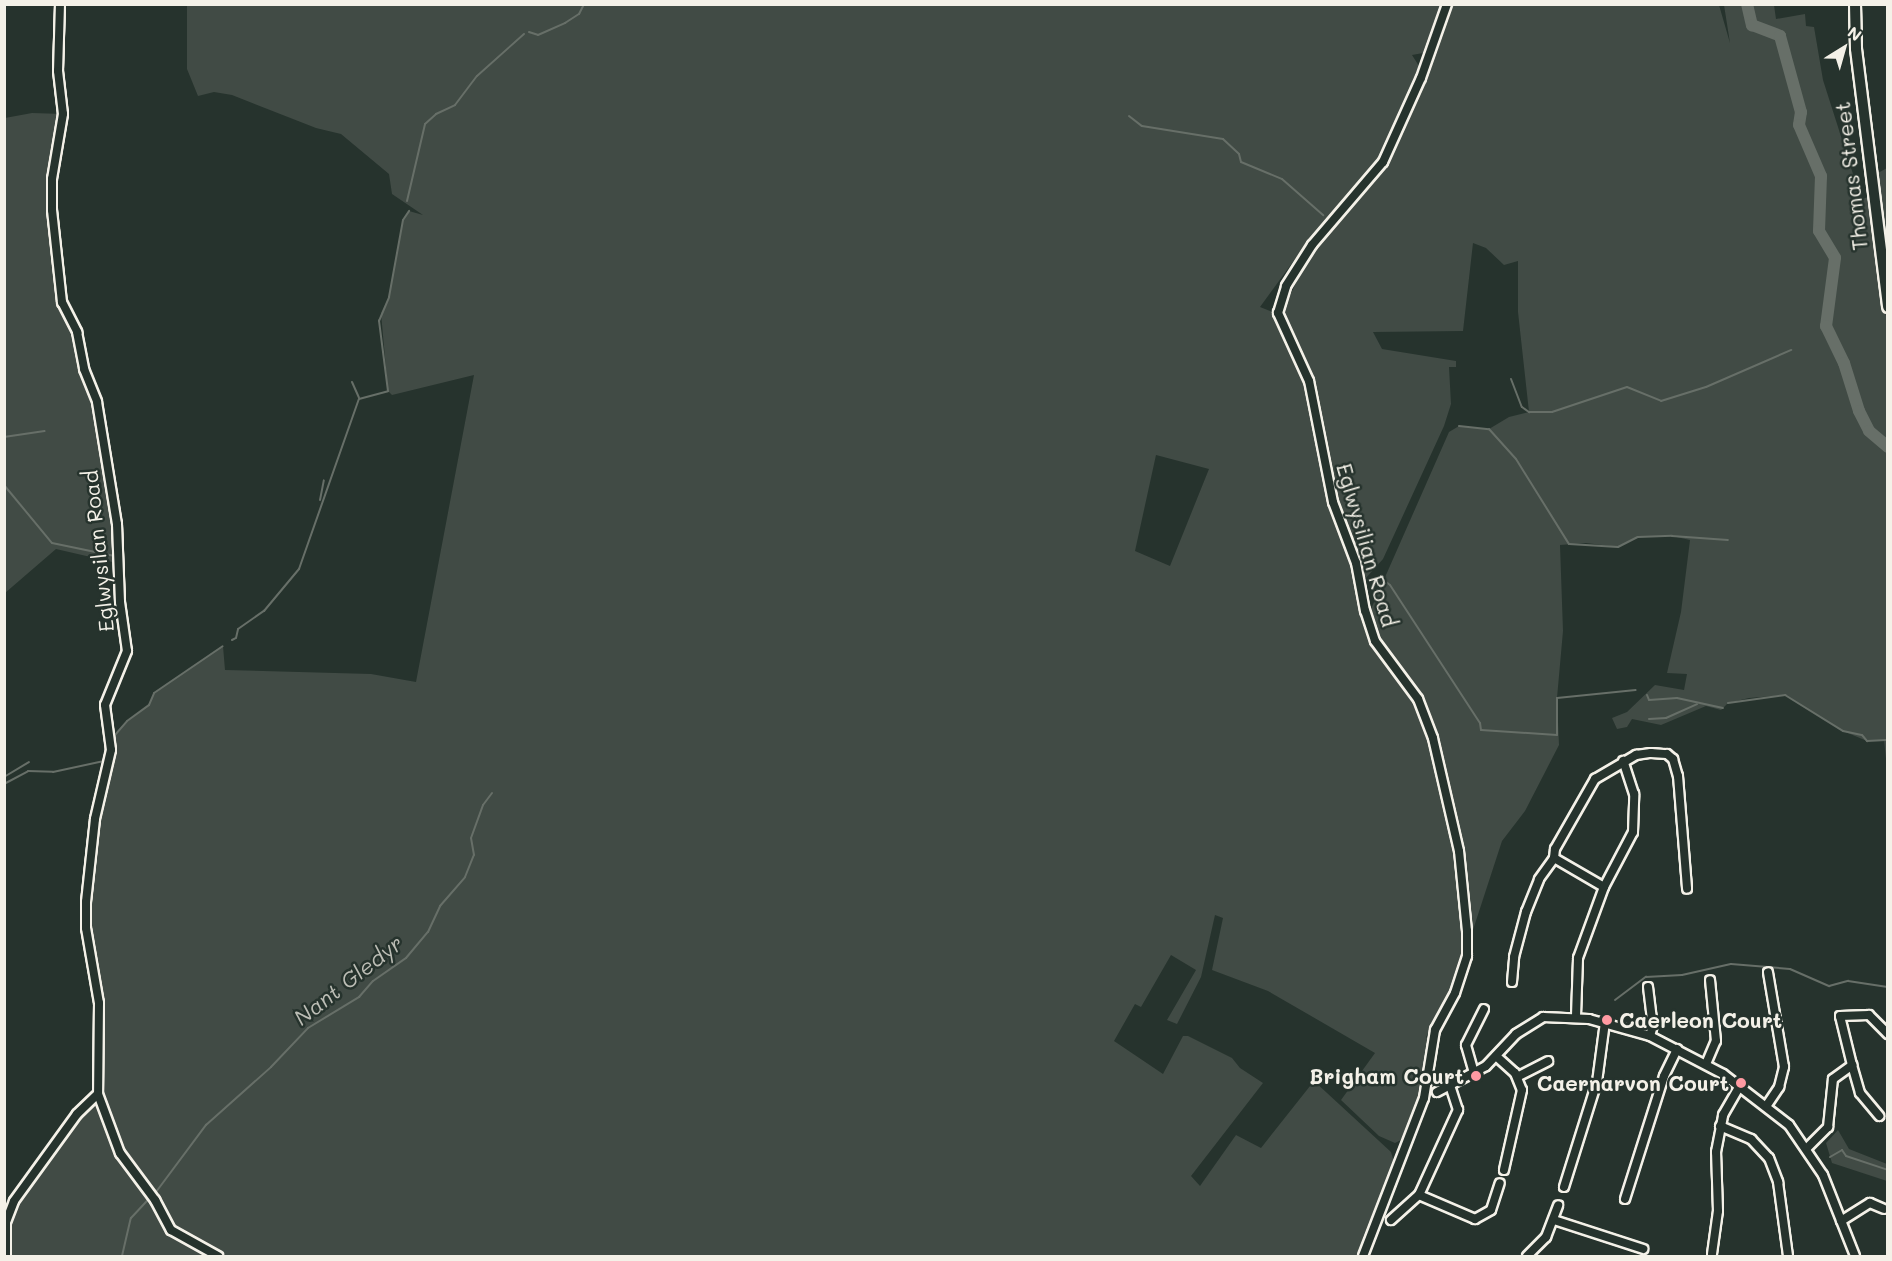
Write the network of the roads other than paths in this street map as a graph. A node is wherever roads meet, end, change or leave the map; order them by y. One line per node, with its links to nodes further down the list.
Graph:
1 (60, 4): 28 (street, Eglwysilan Road)
2 (1447, 4): 47 (street, Eglwysilian Road)
3 (1855, 4): 4 (main road, Thomas Street)
4 (1887, 307)
5 (1623, 761): 6 (street); 7 (street); 8 (street)
6 (1554, 858): 7 (street); 11 (street)
7 (1604, 887): 14 (street)
8 (1687, 889)
9 (1768, 972): 29 (street)
10 (1710, 980): 21 (street)
11 (1512, 982)
12 (1648, 987): 17 (street)
13 (1484, 1010): 23 (street)
14 (1576, 1016): 15 (street); 19 (street)
15 (1605, 1022): 17 (street); 35 (street)
16 (1887, 1034): 22 (street)
17 (1650, 1036): 18 (street)
18 (1677, 1049): 21 (street); 37 (street)
19 (1496, 1056): 23 (street); 24 (street)
20 (1548, 1061): 24 (street)
21 (1706, 1064): 25 (street)
22 (1852, 1065): 30 (street); 32 (street)
23 (1474, 1073): 26 (street)
24 (1517, 1077): 33 (street)
25 (1740, 1085): 29 (street); 31 (street)
26 (1450, 1086): 27 (street); 36 (street)
27 (1437, 1092)
28 (98, 1094): 45 (street); 46 (street)
29 (1767, 1105): 32 (street)
30 (1879, 1116)
31 (1720, 1126): 44 (street); 49 (street)
32 (1807, 1148): 42 (street)
33 (1504, 1170)
34 (1500, 1184): 36 (street)
35 (1564, 1187)
36 (1419, 1195): 40 (street)
37 (1625, 1199)
38 (1558, 1205): 41 (street)
39 (1884, 1209): 42 (street)
40 (1392, 1220)
41 (1554, 1220): 43 (street); 48 (street)
42 (1840, 1221): 50 (street)
43 (1643, 1249)
44 (1712, 1254)
45 (6, 1257)
46 (218, 1257)
47 (1363, 1257)
48 (1527, 1257)
49 (1788, 1257)
50 (1855, 1257)

